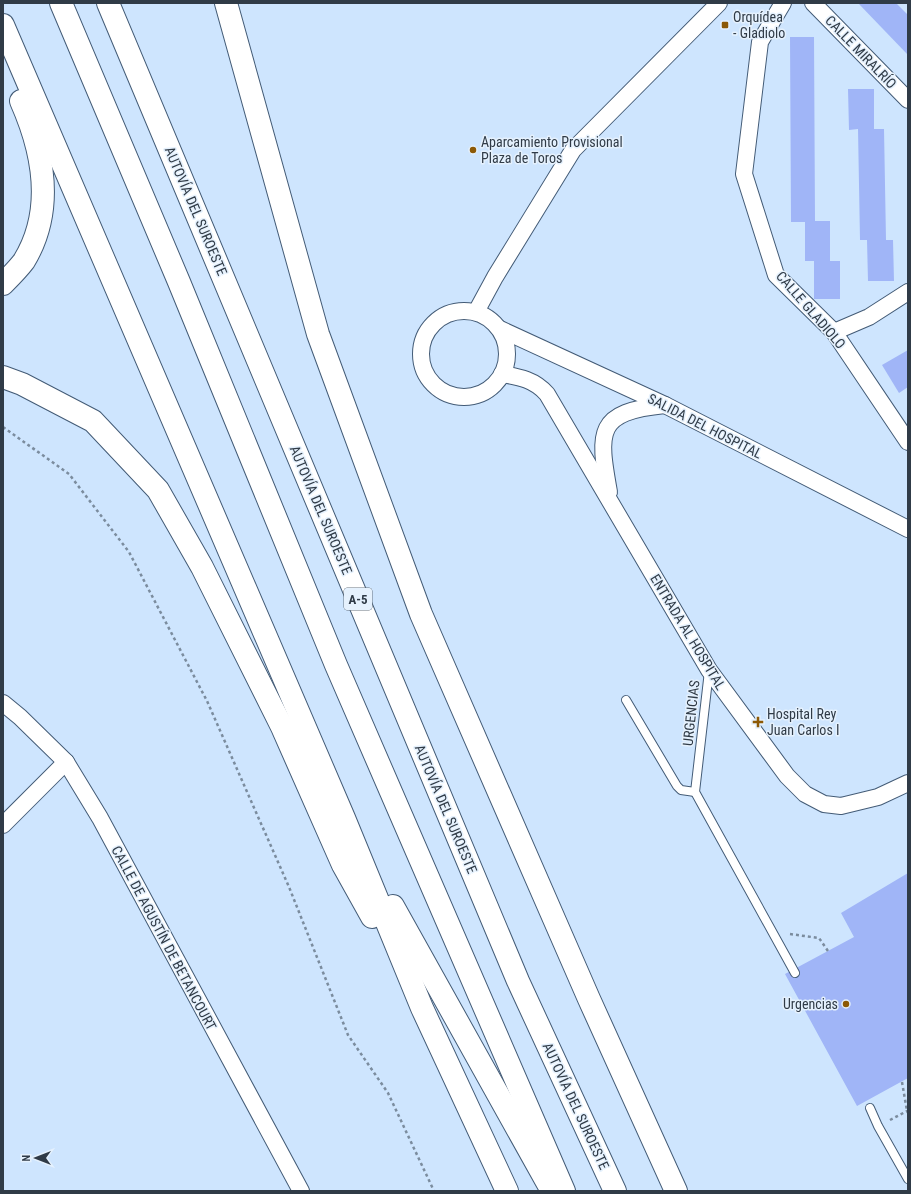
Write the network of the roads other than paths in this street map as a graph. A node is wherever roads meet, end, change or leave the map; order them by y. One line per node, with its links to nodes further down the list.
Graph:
1 (61, 3): 38 (highway)
2 (108, 3): 39 (highway, AUTOVÍA DEL SUROESTE / A-5)
3 (226, 3): 10 (highway)
4 (240, 3): 10 (highway)
5 (719, 3): 14 (street)
6 (783, 3): 16 (street, CALLE GLADIOLO)
7 (813, 3): 11 (street, CALLE MIRALRÍO)
8 (3, 25): 29 (highway)
9 (3, 60): 12 (highway)
10 (244, 67): 40 (highway)
11 (908, 100)
12 (3, 284)
13 (908, 292): 16 (street)
14 (476, 312): 15 (street); 17 (street)
15 (500, 329): 17 (street); 19 (street, SALIDA DEL HOSPITAL)
16 (834, 332): 20 (street, CALLE GLADIOLO)
17 (502, 374): 21 (street, ENTRADA AL HOSPITAL)
18 (3, 377): 32 (highway)
19 (665, 405): 21 (street); 22 (street, SALIDA DEL HOSPITAL)
20 (908, 442)
21 (611, 502): 23 (street, ENTRADA AL HOSPITAL)
22 (908, 529)
23 (709, 670): 27 (street, ENTRADA AL HOSPITAL); 28 (lane, URGENCIAS)
24 (626, 700): 28 (lane)
25 (3, 704): 26 (street, CALLE DE AGUSTÍN DE BETANCOURT)
26 (66, 762): 30 (street); 35 (street, CALLE DE AGUSTÍN DE BETANCOURT)
27 (908, 783)
28 (695, 792): 31 (lane)
29 (344, 818): 32 (highway); 37 (highway)
30 (3, 825)
31 (795, 972)
32 (422, 1008): 36 (highway)
33 (870, 1108): 34 (lane)
34 (908, 1179)
35 (301, 1191)
36 (507, 1191)
37 (552, 1191)
38 (564, 1191)
39 (615, 1191)
40 (676, 1191)

